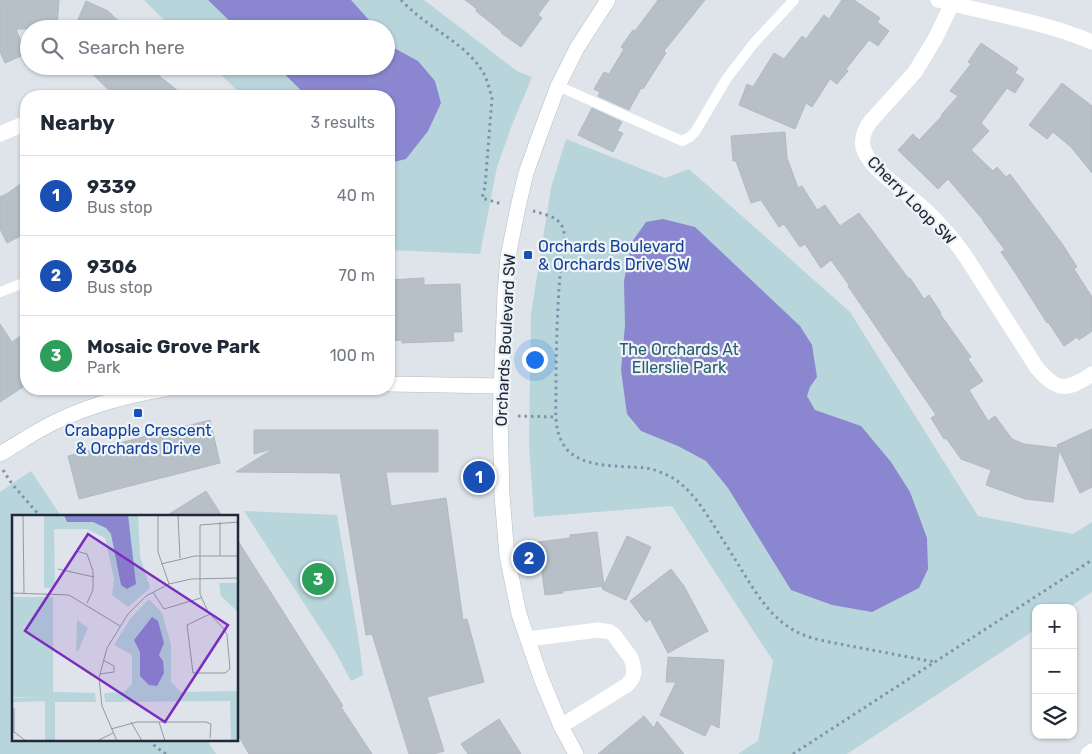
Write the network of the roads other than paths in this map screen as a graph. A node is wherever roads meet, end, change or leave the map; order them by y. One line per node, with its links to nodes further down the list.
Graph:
1 (608, 0): 5 (street, Orchards Boulevard SW)
2 (794, 0): 5 (lane)
3 (945, 2): 4 (street, Cherry Loop SW); 10 (street, Cherry Loop SW)
4 (1092, 42)
5 (558, 86): 12 (street, Orchards Boulevard SW)
6 (20, 126): 7 (street)
7 (0, 134)
8 (20, 284): 9 (lane)
9 (0, 292)
10 (1092, 374)
11 (395, 384): 12 (street)
12 (501, 386): 15 (street, Orchards Boulevard SW)
13 (133, 395): 14 (street)
14 (1, 461)
15 (528, 639): 16 (street, Orchards Boulevard SW); 16 (street)
16 (562, 726): 18 (street, Orchards Boulevard SW)
17 (1092, 751): 19 (street)
18 (576, 754)
19 (1088, 754)

